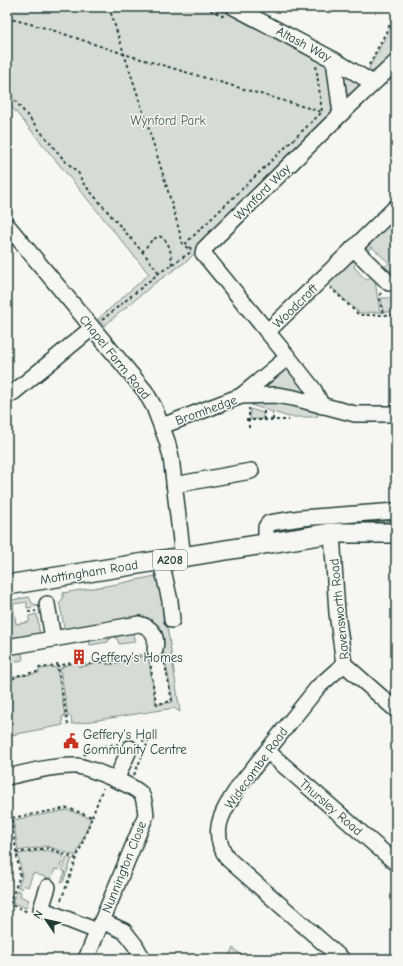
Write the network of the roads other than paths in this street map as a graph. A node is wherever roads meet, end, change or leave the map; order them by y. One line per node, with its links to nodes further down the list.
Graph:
1 (230, 12): 2 (street, Altash Way)
2 (334, 60): 4 (street, Altash Way); 5 (street)
3 (396, 62): 4 (street, Wynford Way)
4 (368, 80): 5 (street, Wynford Way)
5 (341, 114): 11 (street, Wynford Way)
6 (396, 206): 8 (street, Woodcroft)
7 (7, 226): 10 (street, Chapel Farm Road)
8 (354, 248): 9 (street); 11 (street, Woodcroft)
9 (389, 283)
10 (92, 328): 13 (street); 17 (street, Chapel Farm Road)
11 (267, 332): 12 (street)
12 (288, 357): 14 (street); 15 (street)
13 (7, 396)
14 (245, 402): 15 (street, Bromhedge); 17 (street, Bromhedge)
15 (322, 406): 16 (street, Bromhedge)
16 (396, 414)
17 (162, 426): 19 (street, Chapel Farm Road)
18 (251, 471): 19 (street)
19 (174, 484): 24 (street, Chapel Farm Road)
20 (396, 511): 23 (street)
21 (332, 533): 22 (main road, Mottingham Road / A208); 23 (main road, Mottingham Road / A208); 32 (street, Ravensworth Road)
22 (396, 533)
23 (266, 544): 24 (main road, Mottingham Road / A208)
24 (183, 558): 25 (main road, Mottingham Road / A208)
25 (161, 561): 26 (main road, Mottingham Road / A208); 28 (street)
26 (7, 586)
27 (41, 608): 29 (street)
28 (172, 620)
29 (53, 638): 30 (street); 31 (street)
30 (7, 647)
31 (153, 655)
32 (344, 664): 33 (street, Ravensworth Road); 35 (street, Widecombe Road)
33 (396, 710)
34 (130, 748): 37 (street)
35 (267, 751): 38 (street, Thursley Road); 43 (street, Widecombe Road)
36 (7, 777): 37 (street, Nunnington Close)
37 (111, 781): 40 (street, Nunnington Close)
38 (396, 863)
39 (48, 887): 40 (street)
40 (100, 926): 41 (street); 42 (street)
41 (86, 959)
42 (143, 959)
43 (342, 959)

